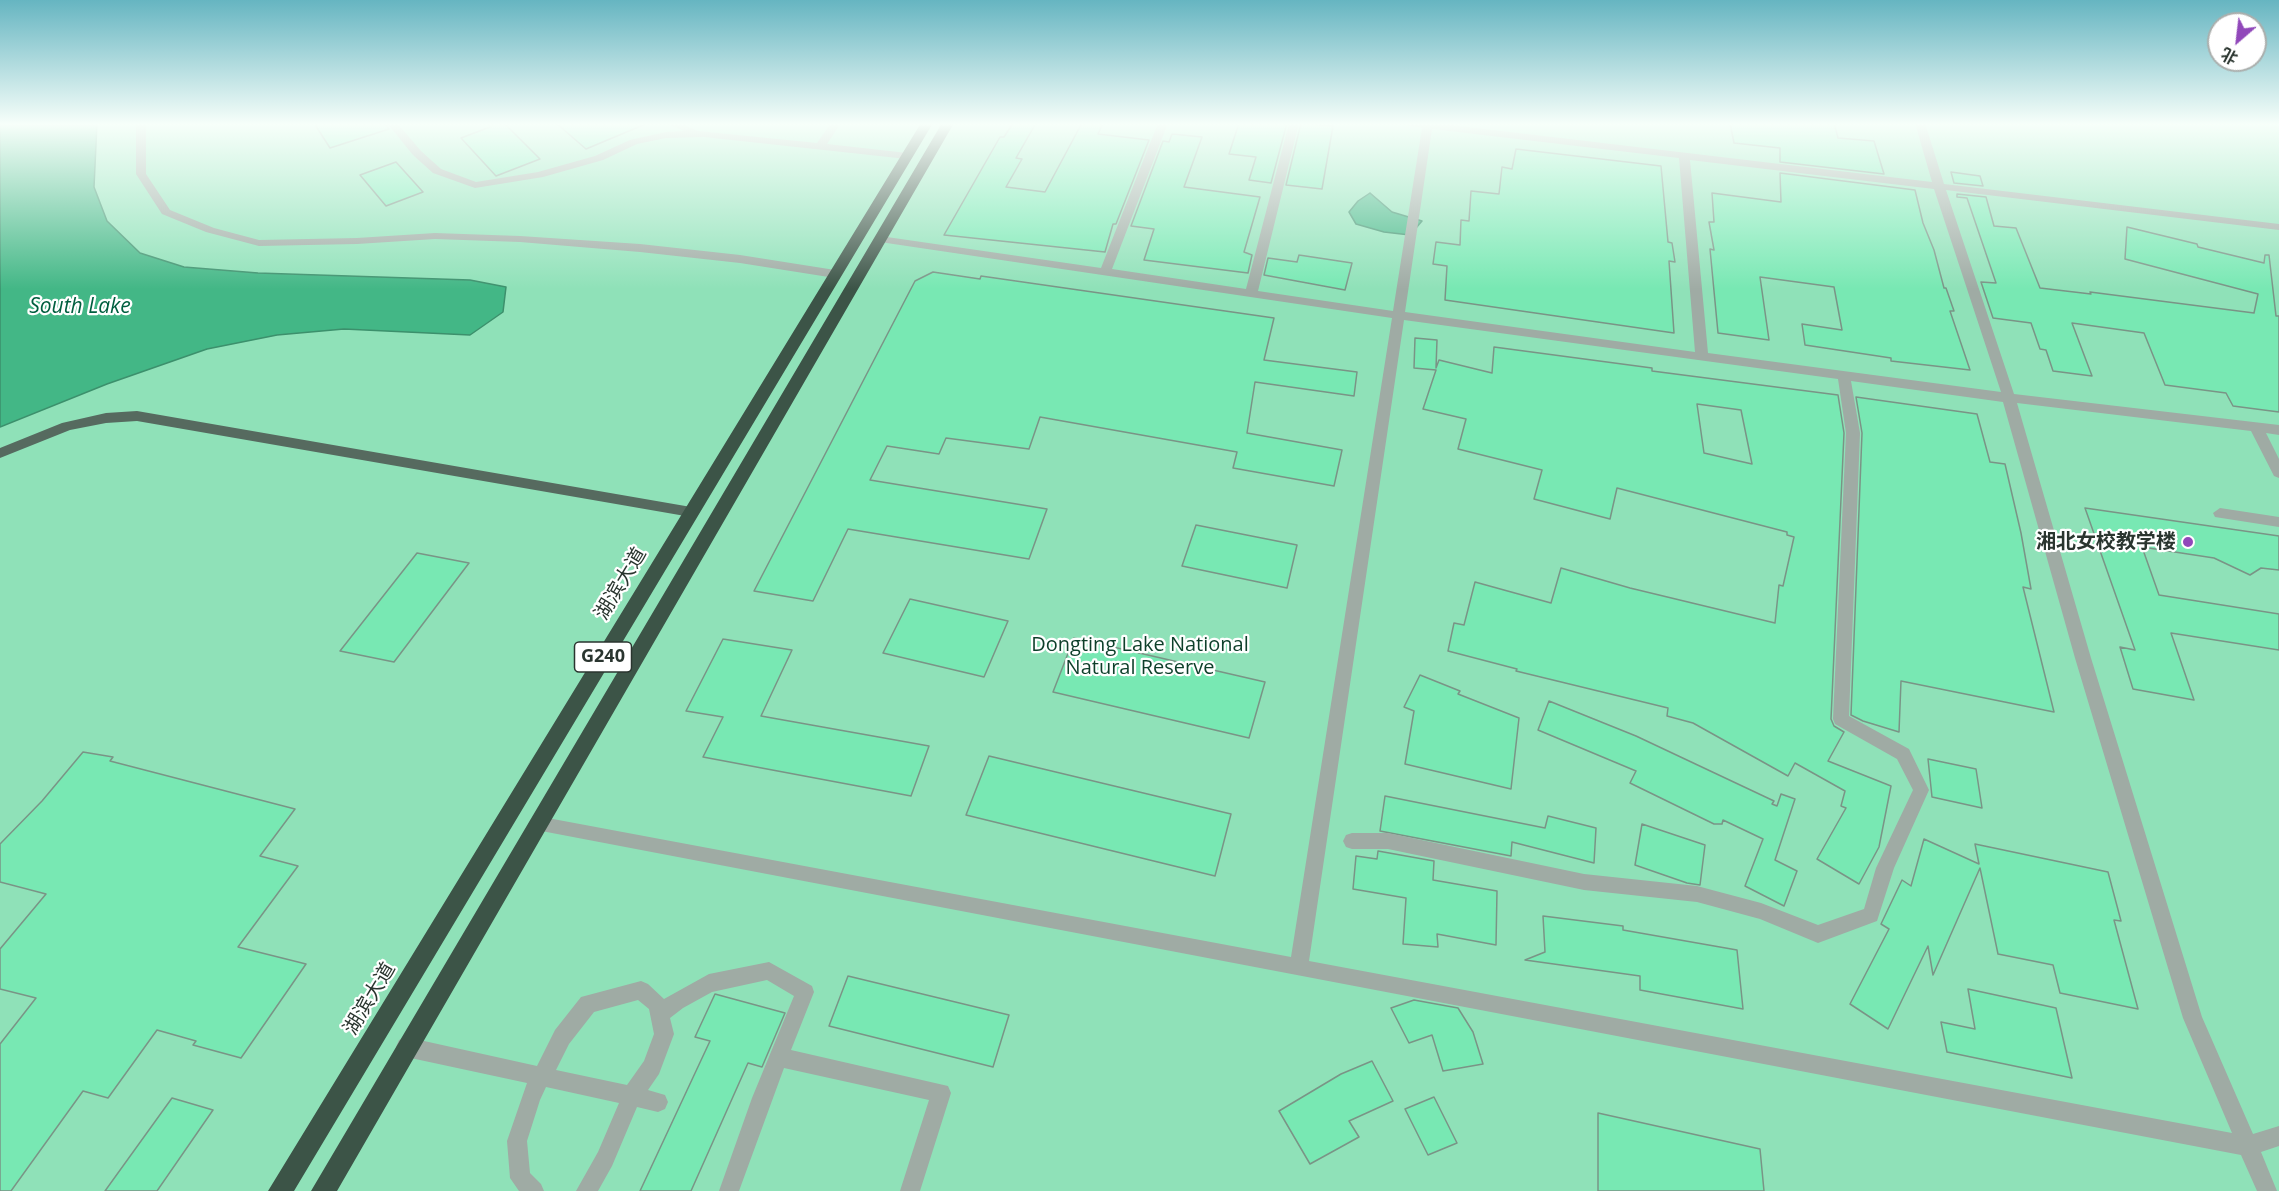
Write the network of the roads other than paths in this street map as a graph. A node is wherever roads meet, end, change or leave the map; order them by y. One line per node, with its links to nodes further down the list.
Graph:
1 (144, 179): 16 (street)
2 (458, 179): 3 (street)
3 (516, 179)
4 (893, 179): 16 (highway, 湖滨大道 / G240)
5 (915, 179): 14 (highway, G240)
6 (1141, 179): 15 (street)
7 (1280, 179): 17 (street)
8 (1420, 179): 18 (street)
9 (1686, 179): 19 (street)
10 (1876, 179): 12 (street)
11 (1937, 179): 12 (street)
12 (1939, 186): 13 (street); 21 (street)
13 (2279, 227)
14 (880, 239): 15 (street); 29 (highway, G240)
15 (1105, 272): 17 (street)
16 (836, 274): 26 (highway, 湖滨大道 / G240)
17 (1251, 293): 18 (street)
18 (1399, 315): 19 (street); 31 (street)
19 (1702, 357): 20 (street)
20 (1844, 376): 21 (street); 30 (street)
21 (2009, 398): 22 (street); 39 (street)
22 (2256, 427): 23 (street); 25 (street)
23 (2279, 430)
24 (0, 453): 26 (main road)
25 (2279, 473)
26 (691, 512): 40 (highway, 湖滨大道 / G240)
27 (2220, 513): 28 (street)
28 (2279, 522)
29 (537, 824): 31 (street); 33 (highway, G240)
30 (1352, 841)
31 (1299, 967): 39 (street)
32 (660, 1014): 34 (street); 35 (street); 36 (street)
33 (406, 1047): 35 (street); 41 (highway, G240)
34 (779, 1057): 44 (street); 45 (street)
35 (541, 1077): 36 (street); 42 (street)
36 (632, 1096): 37 (street); 43 (street)
37 (658, 1102)
38 (2279, 1136): 39 (street)
39 (2248, 1146): 46 (street)
40 (280, 1191)
41 (322, 1191)
42 (534, 1191)
43 (586, 1191)
44 (729, 1191)
45 (910, 1191)
46 (2267, 1191)

